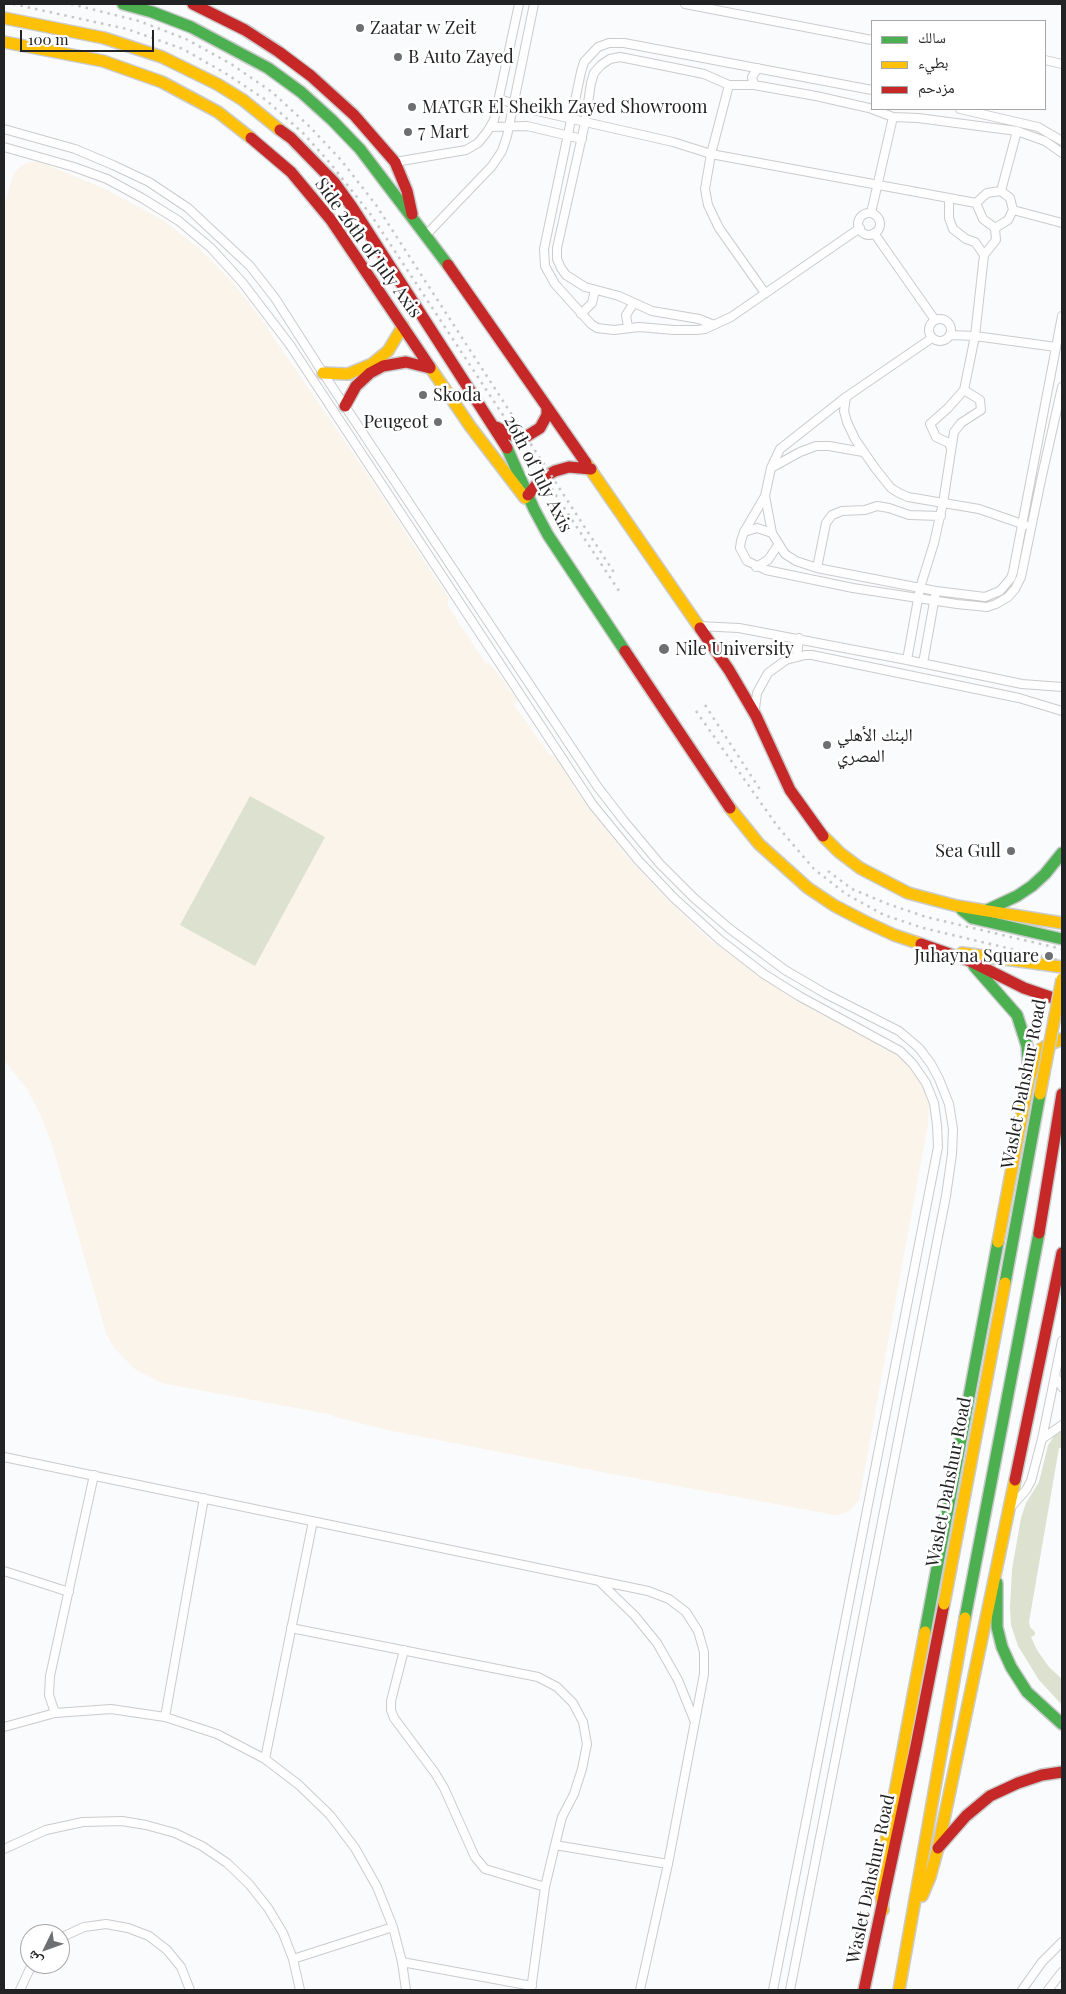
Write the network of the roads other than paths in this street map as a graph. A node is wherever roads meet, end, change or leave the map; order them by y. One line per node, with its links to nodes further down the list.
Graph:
1 (123, 4): 44 (main road)
2 (193, 4): 37 (main road)
3 (519, 4): 17 (street)
4 (534, 4): 18 (street)
5 (685, 4): 7 (street)
6 (4, 18): 73 (main road, 26th of July Axis)
7 (871, 40)
8 (4, 42): 59 (main road, Side 26th of July Axis)
9 (706, 58): 12 (street); 13 (street); 25 (street)
10 (1046, 60): 11 (street)
11 (1062, 64)
12 (758, 68): 15 (street); 16 (street)
13 (704, 74): 14 (street); 26 (street)
14 (729, 85): 15 (street); 36 (street)
15 (754, 85): 19 (street)
16 (871, 90)
17 (499, 98): 18 (street); 27 (street)
18 (514, 102): 25 (street); 28 (street)
19 (871, 106)
20 (879, 110): 23 (street)
21 (919, 110): 24 (street)
22 (964, 110): 33 (street)
23 (893, 117): 24 (street); 38 (street)
24 (918, 118): 30 (street)
25 (571, 120): 26 (street); 31 (street)
26 (585, 123): 32 (street); 36 (street)
27 (491, 127): 28 (street); 37 (street)
28 (509, 128): 31 (street); 49 (street)
29 (8, 130): 34 (street); 67 (street)
30 (1017, 132): 35 (street); 39 (street)
31 (568, 135): 32 (street); 54 (street)
32 (582, 139): 51 (street)
33 (1062, 141)
34 (6, 148): 100 (street)
35 (1062, 153)
36 (711, 154): 38 (street); 52 (street)
37 (395, 162): 44 (main road)
38 (878, 184): 40 (street); 43 (street)
39 (1001, 191): 41 (street); 42 (street)
40 (950, 198): 41 (street); 50 (street)
41 (976, 203): 47 (street)
42 (1013, 210): 45 (street); 47 (street)
43 (871, 213): 46 (street); 48 (street)
44 (412, 216): 49 (main road)
45 (1062, 223)
46 (860, 228): 48 (street); 52 (street)
47 (995, 228): 50 (street)
48 (874, 233): 56 (street)
49 (426, 235): 72 (main road)
50 (984, 255): 62 (street)
51 (595, 290): 53 (street); 54 (street)
52 (765, 293): 57 (street)
53 (634, 303): 57 (street); 60 (street)
54 (581, 314): 60 (street)
55 (1062, 316): 58 (street)
56 (935, 320): 61 (street); 63 (street)
57 (714, 325): 60 (street)
58 (1061, 325): 64 (street)
59 (403, 326): 66 (main road, Side 26th of July Axis); 67 (main road)
60 (628, 328)
61 (950, 335): 62 (street); 63 (street)
62 (974, 336): 64 (street); 69 (street)
63 (932, 338): 70 (street)
64 (1056, 348): 65 (street)
65 (1058, 360): 83 (street)
66 (430, 368): 71 (main road); 81 (main road, Side 26th of July Axis)
67 (323, 373): 71 (street)
68 (1062, 388): 84 (street)
69 (964, 390): 74 (street); 74 (street)
70 (846, 397): 75 (street); 76 (street)
71 (345, 406): 99 (street)
72 (547, 407): 73 (main road); 77 (main road)
73 (495, 426): 78 (main road, 26th of July Axis)
74 (951, 449): 80 (street)
75 (864, 452): 76 (street); 80 (street)
76 (771, 468): 79 (street)
77 (591, 469): 78 (main road); 94 (main road)
78 (528, 495): 81 (main road, 26th of July Axis)
79 (765, 496): 85 (street); 86 (street)
80 (943, 503): 82 (street); 83 (street)
81 (534, 509): 113 (main road, 26th of July Axis)
82 (940, 516): 89 (street); 90 (street)
83 (1021, 523): 84 (street); 91 (street)
84 (1030, 527): 93 (street)
85 (744, 532): 86 (street); 88 (street)
86 (772, 533): 87 (street)
87 (778, 545): 88 (street); 89 (street)
88 (756, 567): 92 (street)
89 (817, 568): 90 (street)
90 (920, 588): 91 (street); 92 (street)
91 (936, 591): 93 (street)
92 (918, 599): 93 (street); 97 (street)
93 (934, 602): 98 (street)
94 (699, 626): 95 (street); 107 (main road)
95 (798, 638): 96 (street); 97 (street)
96 (797, 656): 105 (street); 107 (street)
97 (907, 660): 98 (street)
98 (923, 663): 102 (street)
99 (518, 666): 100 (street); 101 (street)
100 (507, 673): 103 (street)
101 (527, 679): 103 (street); 166 (street)
102 (1022, 684): 104 (street); 105 (street)
103 (516, 686): 165 (street)
104 (1062, 687)
105 (1019, 698): 106 (street)
106 (1062, 711)
107 (756, 716): 109 (main road)
108 (1062, 853): 110 (main road)
109 (957, 906): 110 (main road); 112 (main road)
110 (986, 910): 111 (main road)
111 (1062, 923)
112 (1062, 939)
113 (938, 950): 114 (main road, 26th of July Axis); 115 (main road, 26th of July Axis)
114 (970, 961): 117 (main road, 26th of July Axis); 119 (main road)
115 (1062, 967)
116 (1062, 979): 150 (main road, Waslet Dahshur Road, bridge)
117 (1062, 1001)
118 (1062, 1039): 119 (main road)
119 (1029, 1078): 150 (main road)
120 (1062, 1094): 151 (main road)
121 (1062, 1258): 130 (main road)
122 (1062, 1341): 123 (street)
123 (1055, 1376): 124 (street); 126 (street)
124 (1062, 1387)
125 (1062, 1425): 126 (street)
126 (1042, 1439): 130 (street)
127 (4, 1457): 128 (street)
128 (94, 1475): 129 (street); 135 (street)
129 (204, 1498): 131 (street); 139 (street)
130 (1009, 1510): 132 (main road)
131 (313, 1521): 134 (street); 136 (street)
132 (997, 1565): 141 (main road); 146 (main road)
133 (4, 1571): 135 (street)
134 (599, 1580): 140 (street); 140 (street)
135 (69, 1592): 138 (street)
136 (291, 1628): 137 (street); 143 (street)
137 (404, 1650): 145 (street); 149 (street)
138 (55, 1713): 139 (street); 142 (street)
139 (165, 1717): 143 (street)
140 (695, 1722): 148 (street)
141 (1062, 1724)
142 (4, 1727)
143 (265, 1759): 152 (street)
144 (1062, 1772): 146 (main road)
145 (555, 1845): 148 (street); 149 (street)
146 (938, 1848): 151 (main road)
147 (4, 1849): 155 (street)
148 (668, 1864): 164 (street)
149 (545, 1887): 159 (street)
150 (883, 1910): 167 (main road, Waslet Dahshur Road)
151 (912, 1922): 168 (main road)
152 (393, 1927): 155 (street); 156 (street)
153 (70, 1933): 161 (street)
154 (1062, 1942): 169 (street)
155 (293, 1959): 162 (street)
156 (402, 1962): 159 (street); 163 (street)
157 (1062, 1972): 170 (street)
158 (27, 1974): 160 (street)
159 (532, 1988)
160 (20, 1990)
161 (190, 1990)
162 (300, 1990)
163 (406, 1990)
164 (640, 1990)
165 (773, 1990)
166 (790, 1990)
167 (864, 1990)
168 (899, 1990)
169 (1022, 1990)
170 (1048, 1990)

